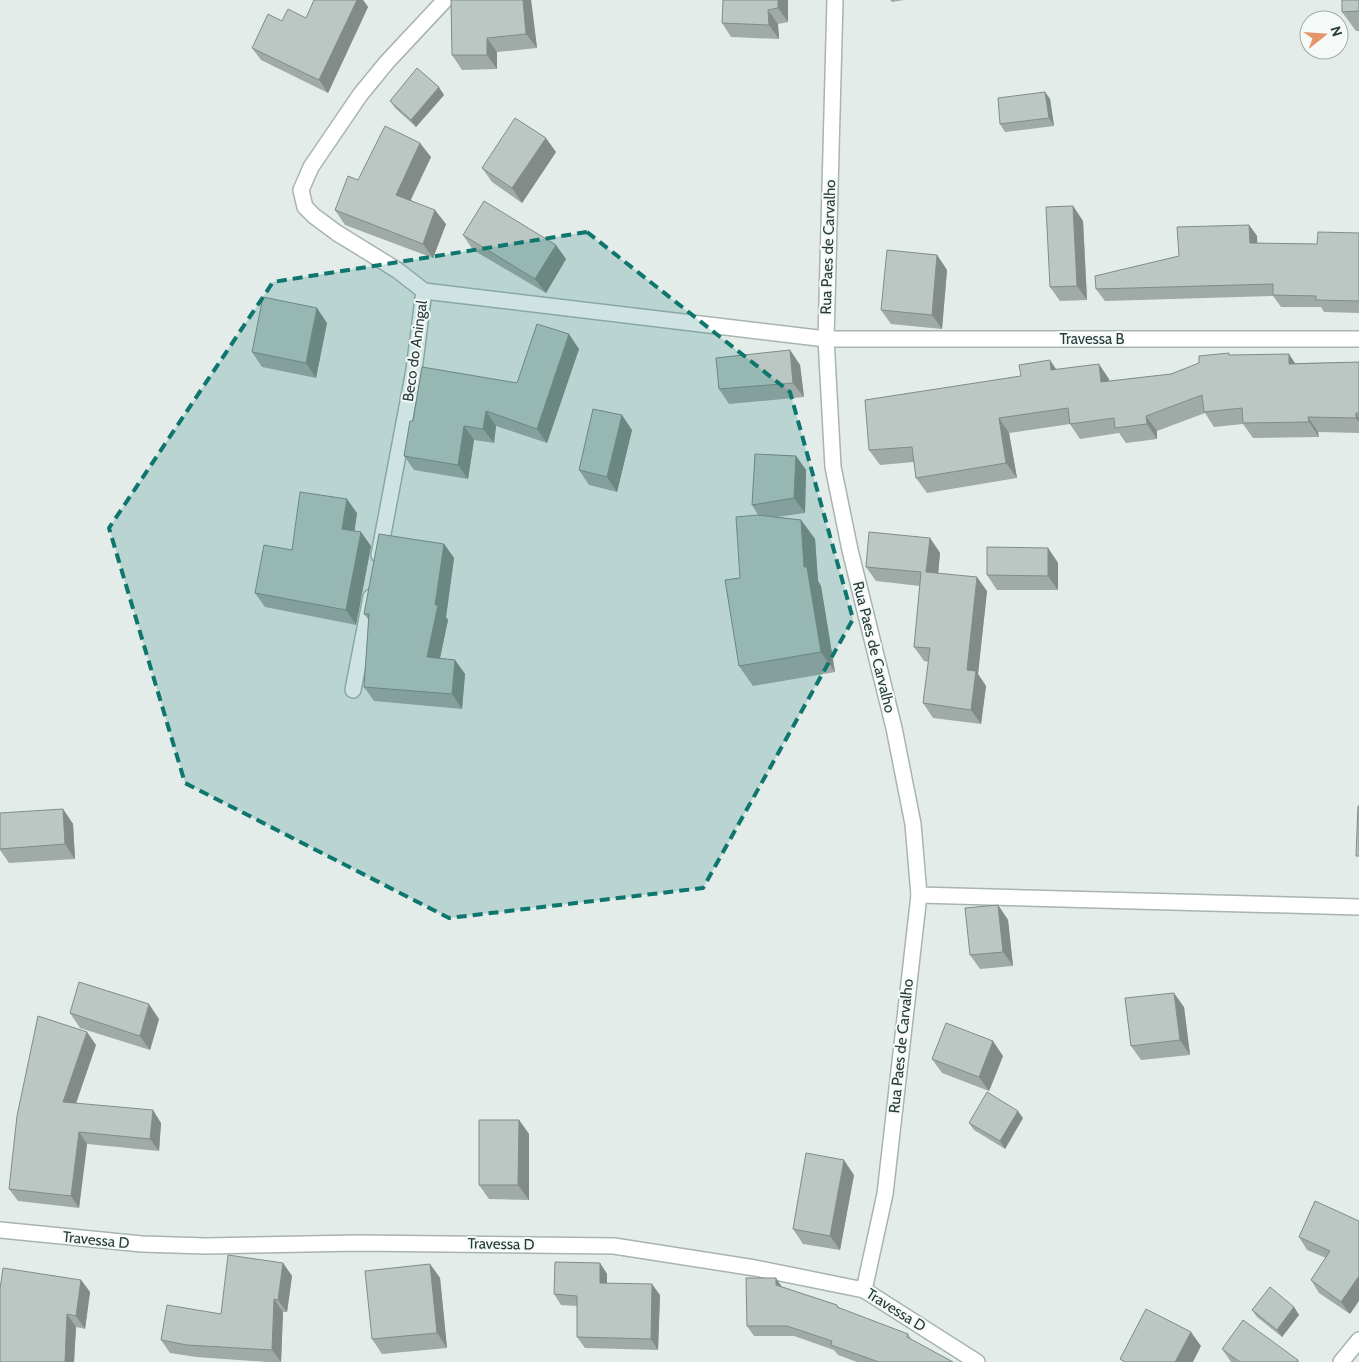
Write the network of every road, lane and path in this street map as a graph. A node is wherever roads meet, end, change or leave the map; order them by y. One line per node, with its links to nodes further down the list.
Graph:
1 (445, 0): 3 (street, Beco do Aningal)
2 (835, 0): 4 (street, Rua Paes de Carvalho)
3 (424, 291): 4 (street, Travessa B); 6 (street, Beco do Aningal)
4 (826, 339): 5 (street, Travessa B); 7 (street, Rua Paes de Carvalho)
5 (1359, 339)
6 (353, 690)
7 (918, 895): 8 (street); 10 (street, Rua Paes de Carvalho)
8 (1359, 907)
9 (0, 1230): 10 (street, Travessa D)
10 (864, 1290): 12 (street, Travessa D)
11 (1359, 1340): 13 (street)
12 (977, 1362)
13 (1341, 1362)

